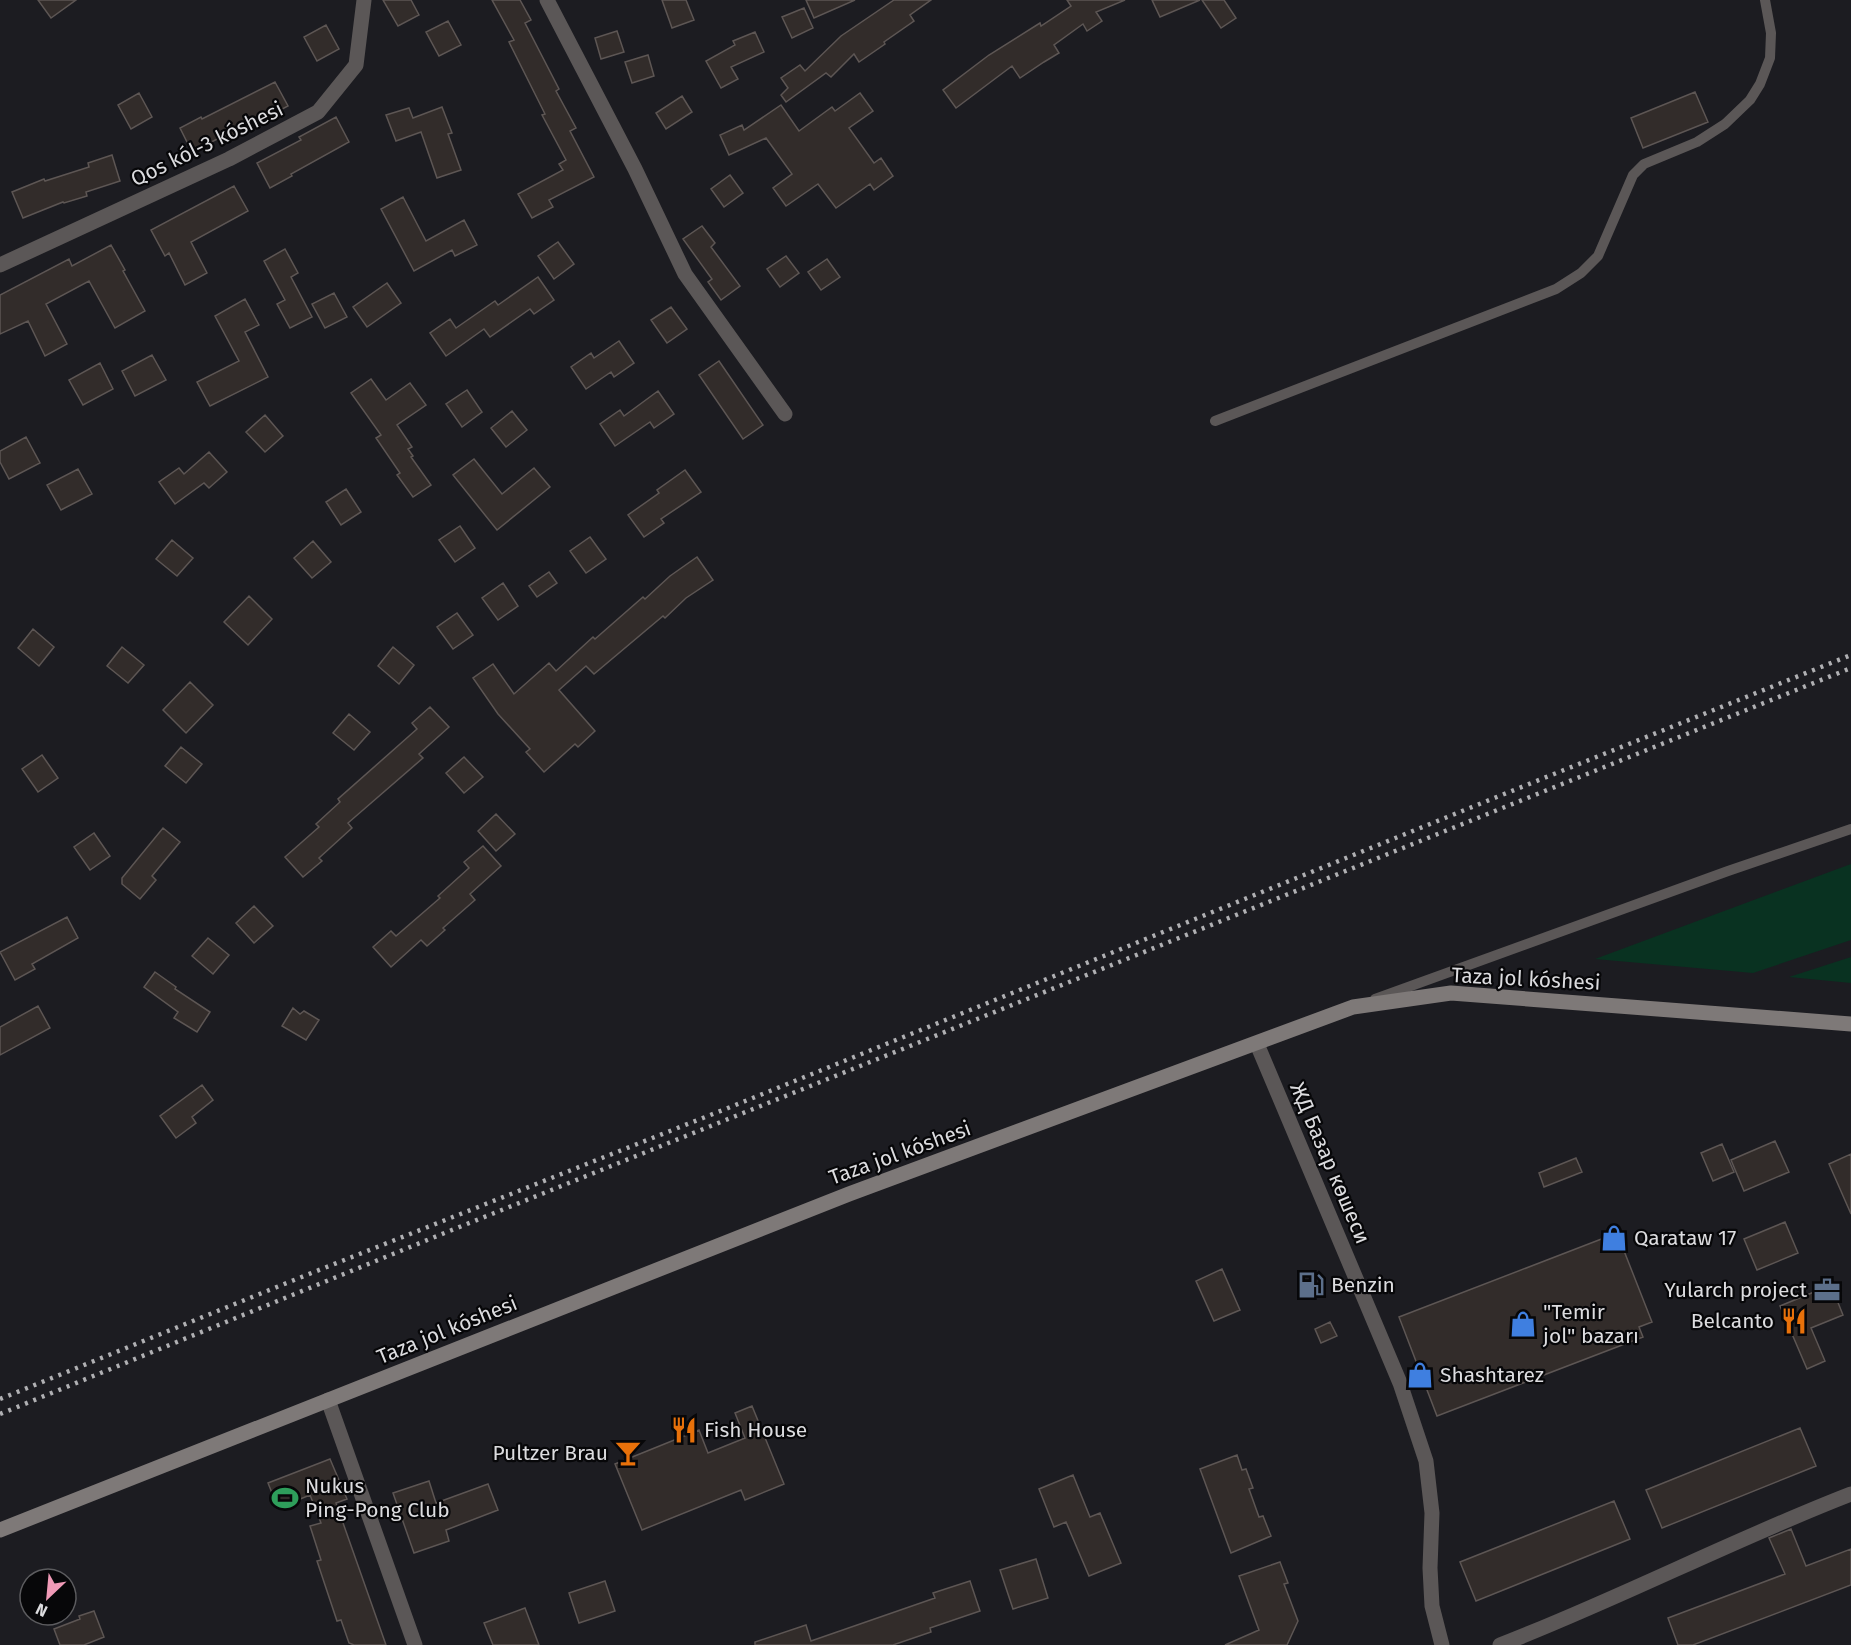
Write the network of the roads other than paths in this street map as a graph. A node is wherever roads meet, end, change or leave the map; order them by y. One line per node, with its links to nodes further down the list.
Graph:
1 (364, 0): 4 (street, Qos kól-3 kóshesi)
2 (547, 0): 5 (street)
3 (1765, 0): 6 (lane)
4 (0, 265)
5 (785, 414)
6 (1215, 421)
7 (1851, 830): 8 (lane)
8 (1353, 1007): 9 (main road, Taza jol kóshesi); 10 (main road, Taza jol kóshesi)
9 (1851, 1024)
10 (1257, 1044): 11 (main road, Taza jol kóshesi); 15 (street, ЖД Базар көшеси)
11 (327, 1400): 13 (main road, Taza jol kóshesi); 14 (street)
12 (1851, 1494): 16 (street)
13 (0, 1530)
14 (415, 1645)
15 (1442, 1645)
16 (1500, 1645)

